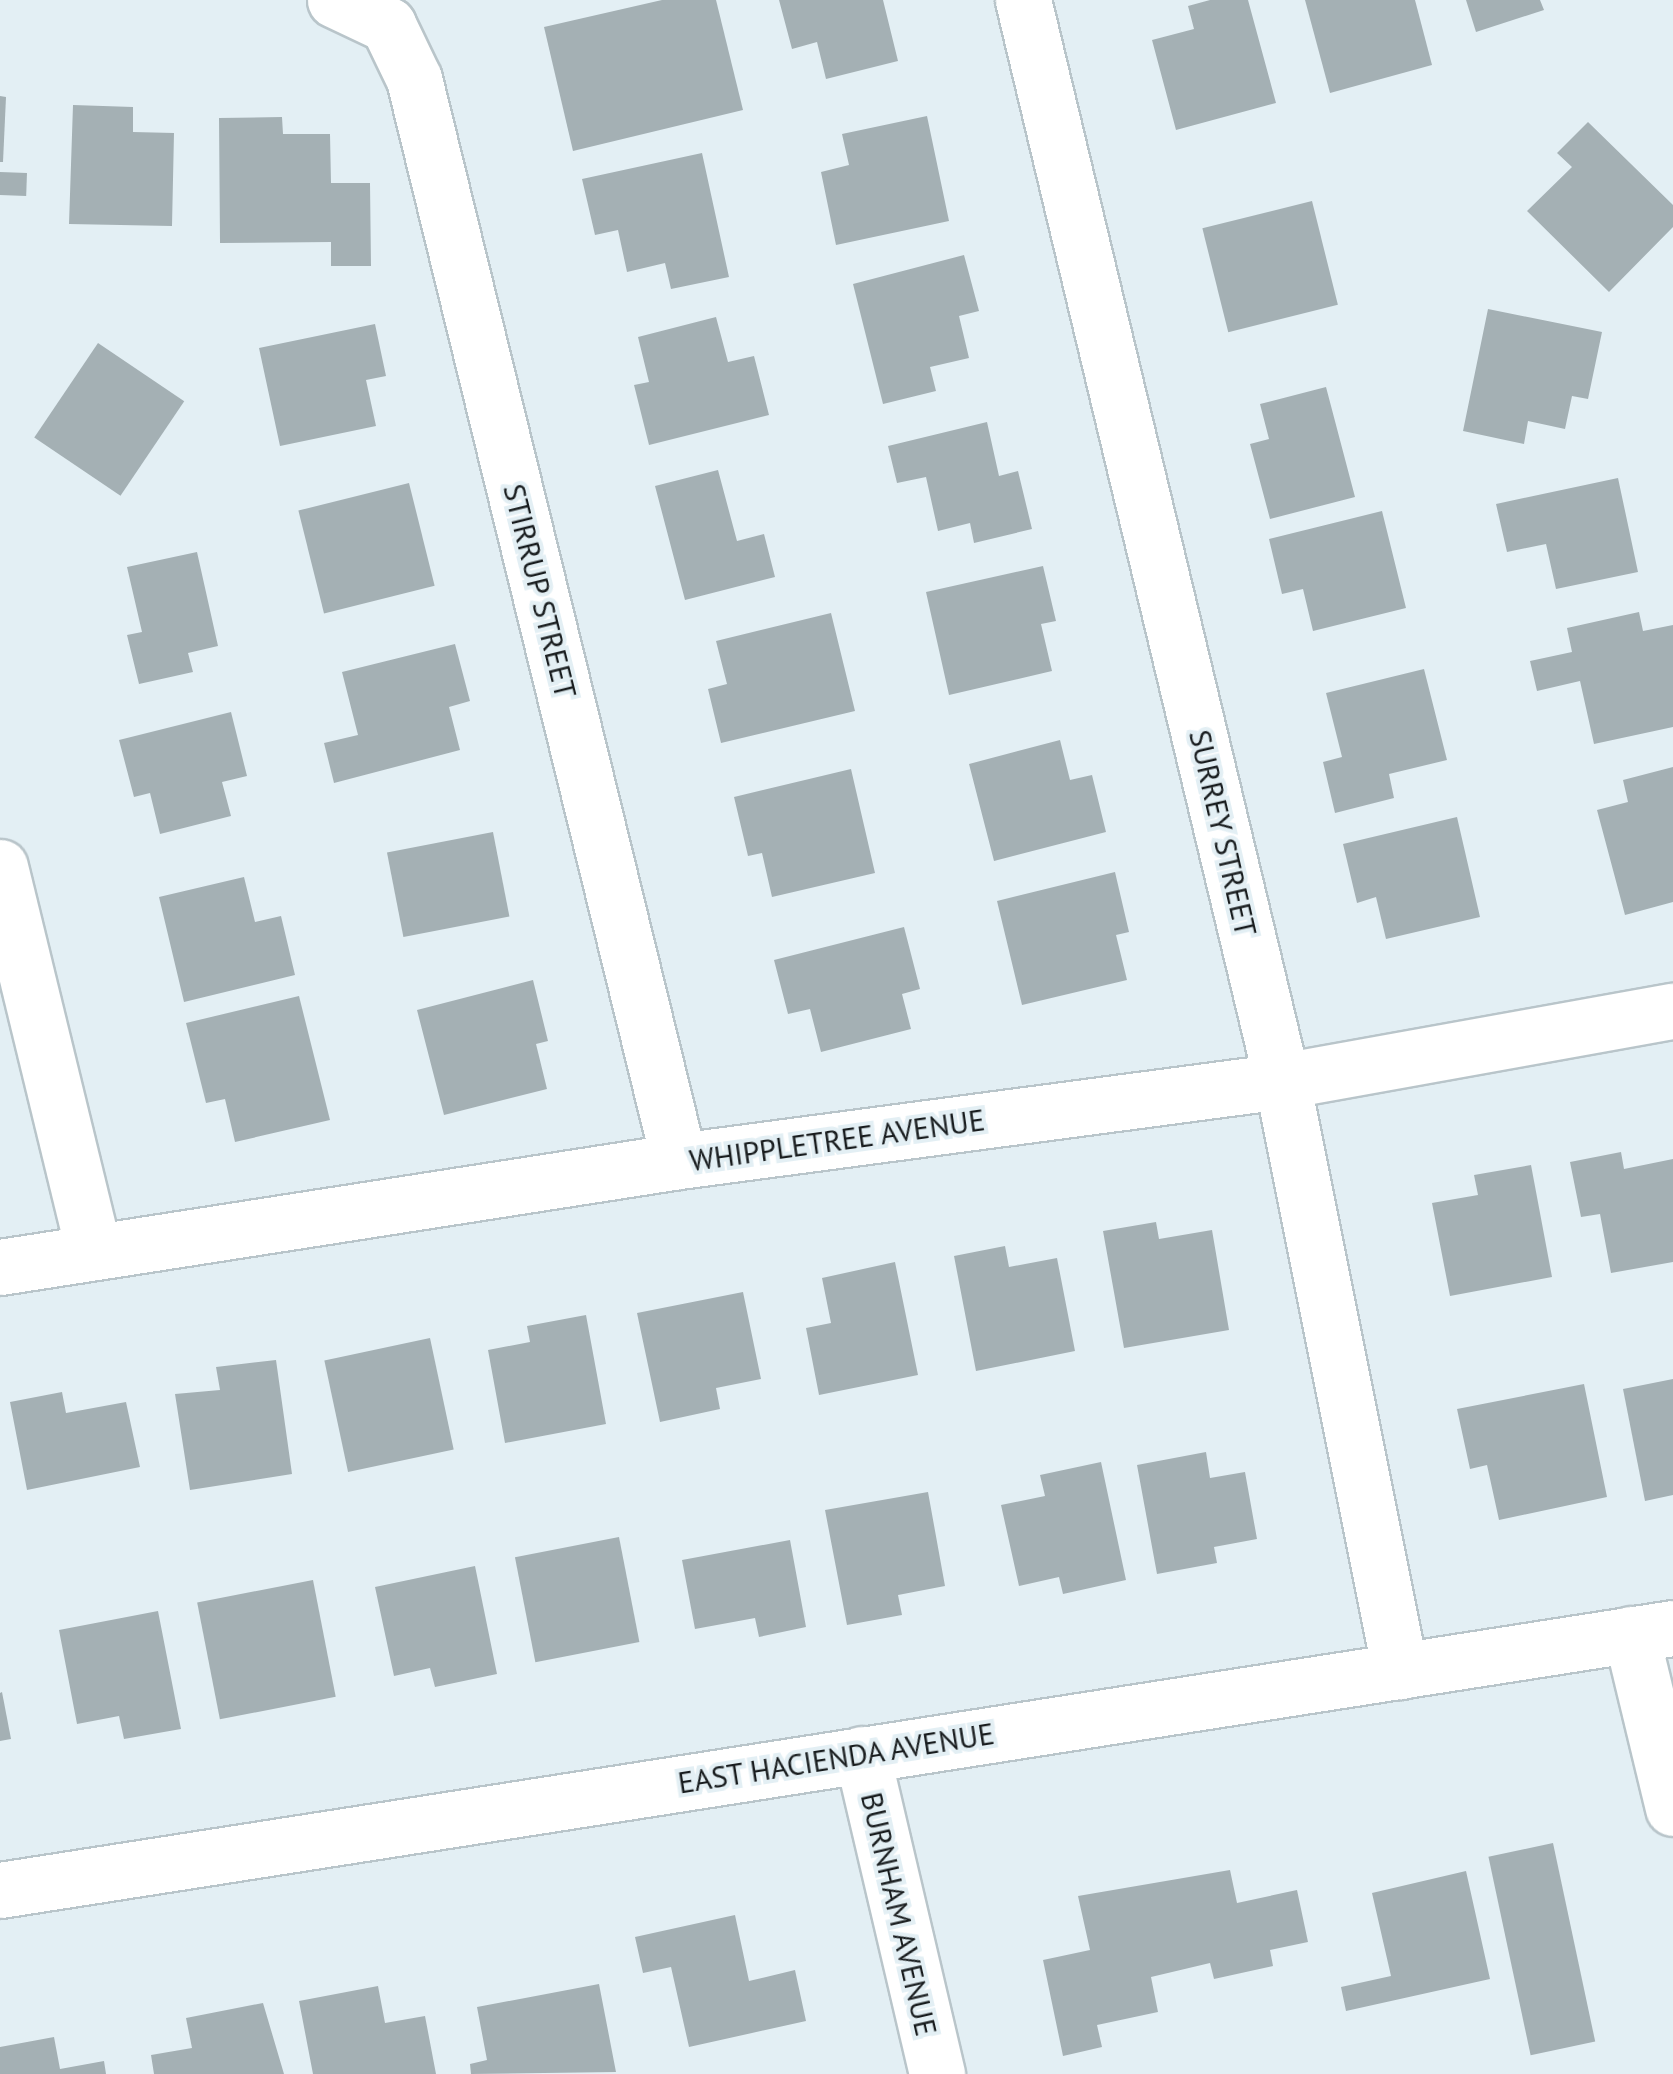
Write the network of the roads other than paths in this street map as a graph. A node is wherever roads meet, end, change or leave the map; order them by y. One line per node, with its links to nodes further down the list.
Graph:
1 (335, 0): 6 (street, STIRRUP STREET)
2 (1023, 0): 5 (street, SURREY STREET)
3 (0, 867): 7 (street)
4 (1673, 1011): 5 (street, WHIPPLETREE AVENUE)
5 (1282, 1081): 6 (street, WHIPPLETREE AVENUE); 10 (street, SURREY STREET)
6 (679, 1161): 7 (street, WHIPPLETREE AVENUE)
7 (94, 1252): 8 (street, WHIPPLETREE AVENUE)
8 (0, 1267)
9 (1652, 1631): 10 (street, EAST HACIENDA AVENUE); 12 (street)
10 (1400, 1671): 11 (street, EAST HACIENDA AVENUE)
11 (862, 1754): 13 (street, EAST HACIENDA AVENUE); 14 (street, BURNHAM AVENUE)
12 (1673, 1808)
13 (0, 1890)
14 (937, 2074)

